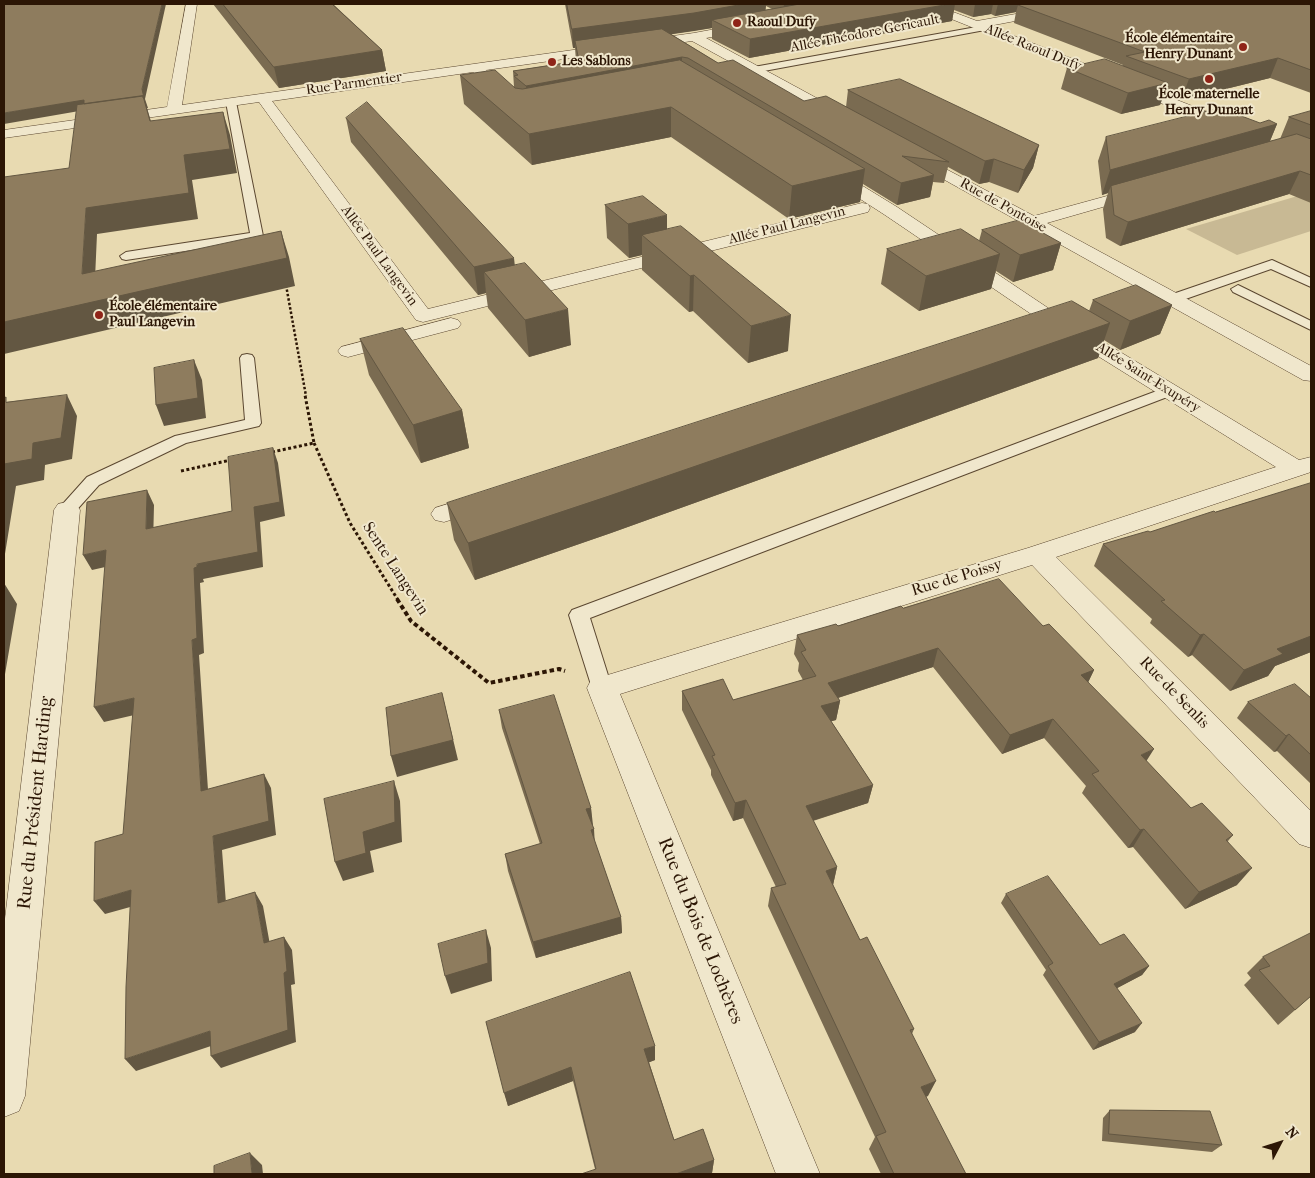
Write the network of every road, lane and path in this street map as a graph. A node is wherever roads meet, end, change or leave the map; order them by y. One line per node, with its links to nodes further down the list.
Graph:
1 (191, 4): 15 (street)
2 (923, 4): 5 (street, Allée Raoul Dufy)
3 (1088, 4): 5 (street, Allée Théodore Gericault)
4 (759, 26): 6 (street, Rue Parmentier)
5 (979, 26): 10 (lane, Allée Théodore Gericault); 17 (street, Allée Raoul Dufy)
6 (700, 36): 7 (street, Rue Parmentier); 10 (street)
7 (660, 41): 8 (lane); 9 (street, Rue Parmentier)
8 (673, 49)
9 (475, 67): 12 (street, Rue Parmentier); 14 (street)
10 (754, 70): 11 (lane, Allée Théodore Gericault); 16 (street)
11 (727, 75)
12 (262, 97): 13 (street, Rue Parmentier); 21 (street, Allée Paul Langevin)
13 (232, 102): 15 (street, Rue Parmentier); 24 (lane)
14 (518, 107)
15 (174, 110): 18 (street, Rue Parmentier)
16 (852, 124)
17 (1242, 130)
18 (4, 134)
19 (895, 147): 23 (street, Rue de Pontoise)
20 (1158, 186): 23 (street)
21 (862, 208): 22 (street, Allée Saint-Exupéry)
22 (891, 211): 28 (street, Allée Saint-Exupéry); 31 (street, Allée Paul Langevin)
23 (1032, 222): 27 (street, Rue de Pontoise)
24 (126, 256)
25 (1311, 283): 27 (lane)
26 (1238, 289): 30 (lane)
27 (1172, 299): 33 (street, Rue de Pontoise)
28 (1047, 316): 29 (street); 34 (street, Allée Saint-Exupéry)
29 (1019, 326)
30 (1311, 326)
31 (348, 351)
32 (247, 358): 38 (lane)
33 (1311, 375)
34 (1170, 391): 36 (street, Allée Saint-Exupéry); 41 (lane)
35 (314, 443): 41 (path, Sente Langevin)
36 (1304, 466): 40 (street, Rue de Poissy)
37 (500, 495): 39 (street)
38 (67, 510): 43 (street, Rue du Président Harding)
39 (444, 514)
40 (1037, 554): 41 (street, Rue de Poissy); 42 (street, Rue de Senlis)
41 (602, 688): 44 (street, Rue du Bois de Lochères)
42 (1311, 833)
43 (4, 1096)
44 (798, 1174)

